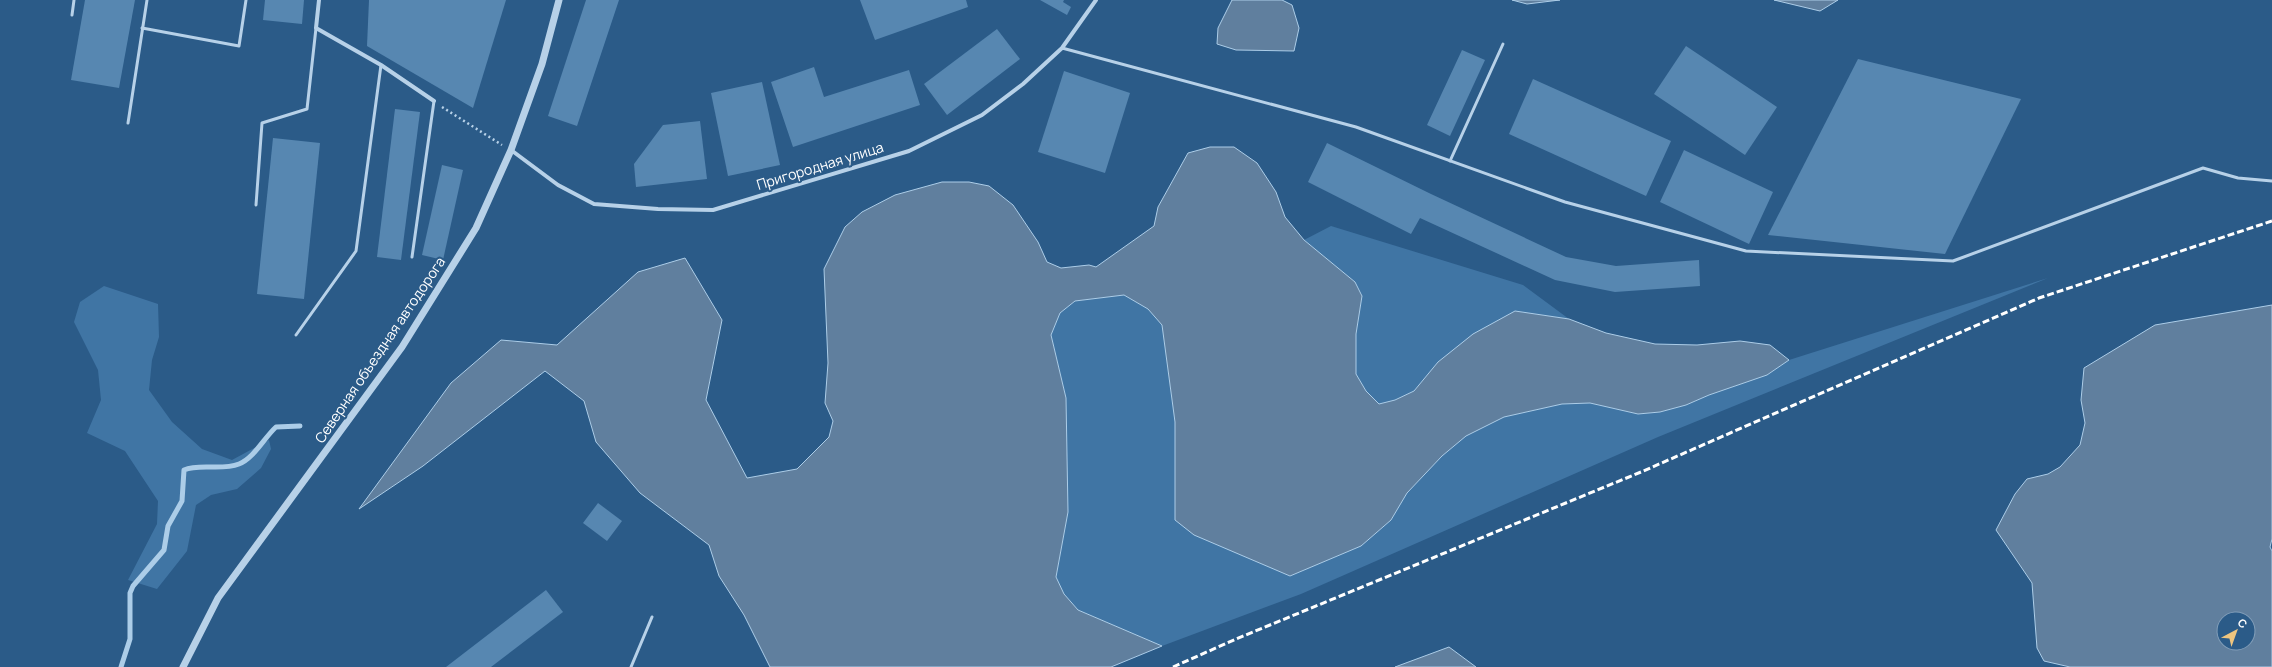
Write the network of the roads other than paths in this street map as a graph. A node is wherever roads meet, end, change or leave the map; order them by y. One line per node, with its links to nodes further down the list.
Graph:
1 (74, 0): 7 (lane)
2 (147, 0): 8 (lane)
3 (246, 0): 8 (lane)
4 (319, 0): 9 (street)
5 (559, 0): 15 (street, Северная объездная автодорога)
6 (1096, 0): 11 (street, Пригородная улица)
7 (72, 15)
8 (142, 28): 14 (lane)
9 (316, 28): 12 (street); 18 (lane)
10 (1503, 44): 16 (lane)
11 (1062, 48): 15 (street, Пригородная улица); 16 (lane)
12 (381, 66): 13 (street); 20 (lane)
13 (434, 101): 19 (lane)
14 (128, 123)
15 (510, 150): 22 (street, Северная объездная автодорога)
16 (1450, 161): 17 (lane)
17 (2272, 181)
18 (256, 204)
19 (412, 257)
20 (296, 335)
21 (652, 617): 23 (lane)
22 (183, 667)
23 (631, 667)

